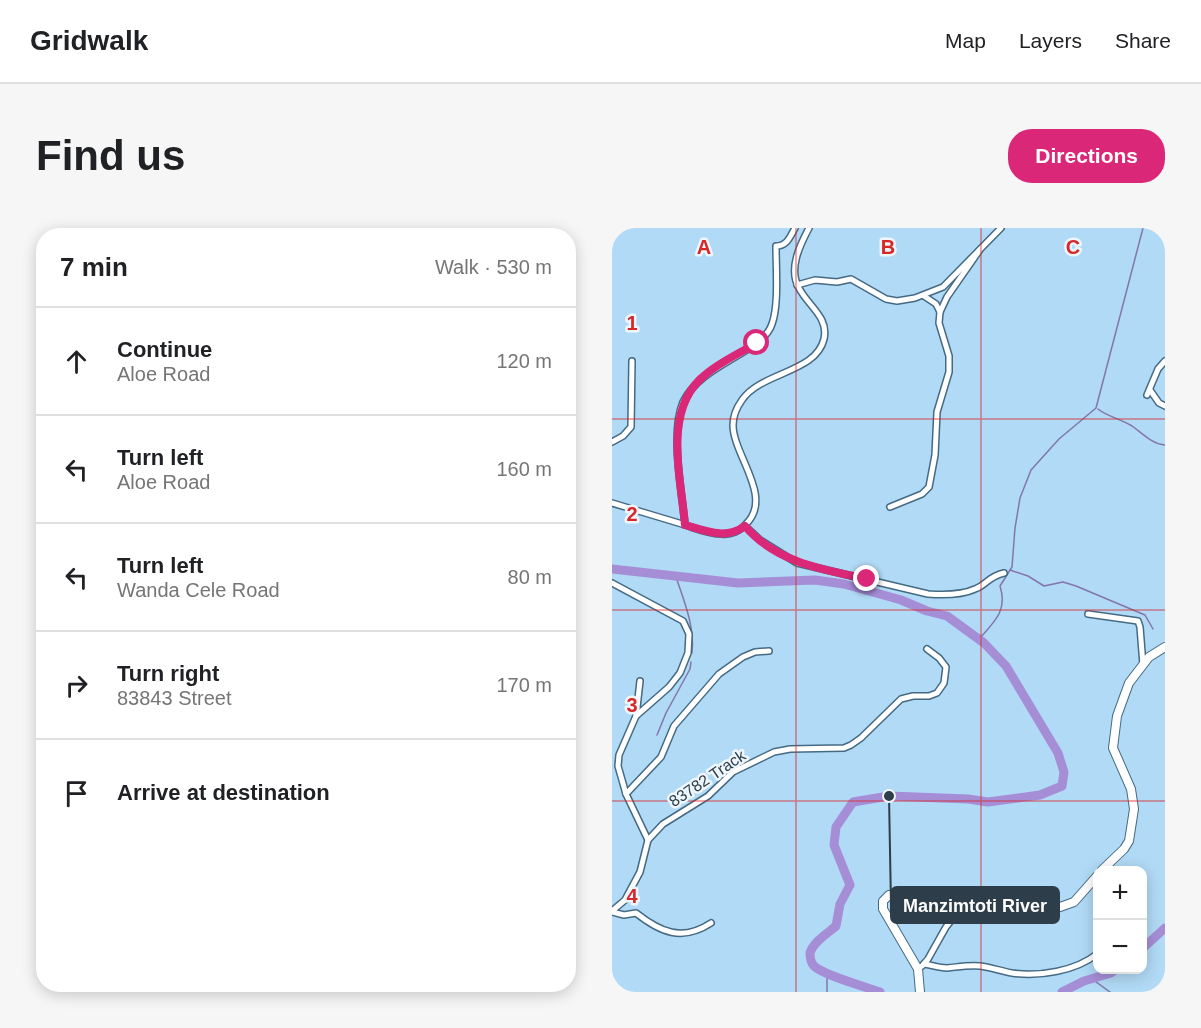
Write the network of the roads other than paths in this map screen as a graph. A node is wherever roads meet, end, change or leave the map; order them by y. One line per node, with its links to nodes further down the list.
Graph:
1 (795, 228): 14 (street)
2 (809, 228): 5 (street)
3 (1001, 228): 4 (street)
4 (979, 251): 6 (street); 7 (street)
5 (797, 285): 6 (street); 15 (street)
6 (924, 296): 7 (street)
7 (940, 312): 13 (street)
8 (632, 361): 11 (street)
9 (1165, 361): 10 (street)
10 (1165, 406)
11 (612, 442)
12 (612, 503): 14 (street)
13 (890, 507)
14 (685, 525): 15 (street)
15 (745, 526): 16 (street)
16 (1004, 573)
17 (612, 583): 24 (street)
18 (1088, 615): 22 (street)
19 (1165, 647): 22 (street)
20 (927, 649): 26 (street, 83782 Track)
21 (769, 651): 25 (street)
22 (1143, 665): 27 (street)
23 (640, 681): 24 (street)
24 (636, 716): 25 (street)
25 (626, 794): 26 (street)
26 (648, 840): 29 (street)
27 (1106, 866)
28 (1093, 881): 30 (street)
29 (612, 911): 31 (street)
30 (958, 912): 33 (street); 33 (street)
31 (711, 923)
32 (1093, 957): 33 (street)
33 (921, 966): 34 (street)
34 (920, 992)

